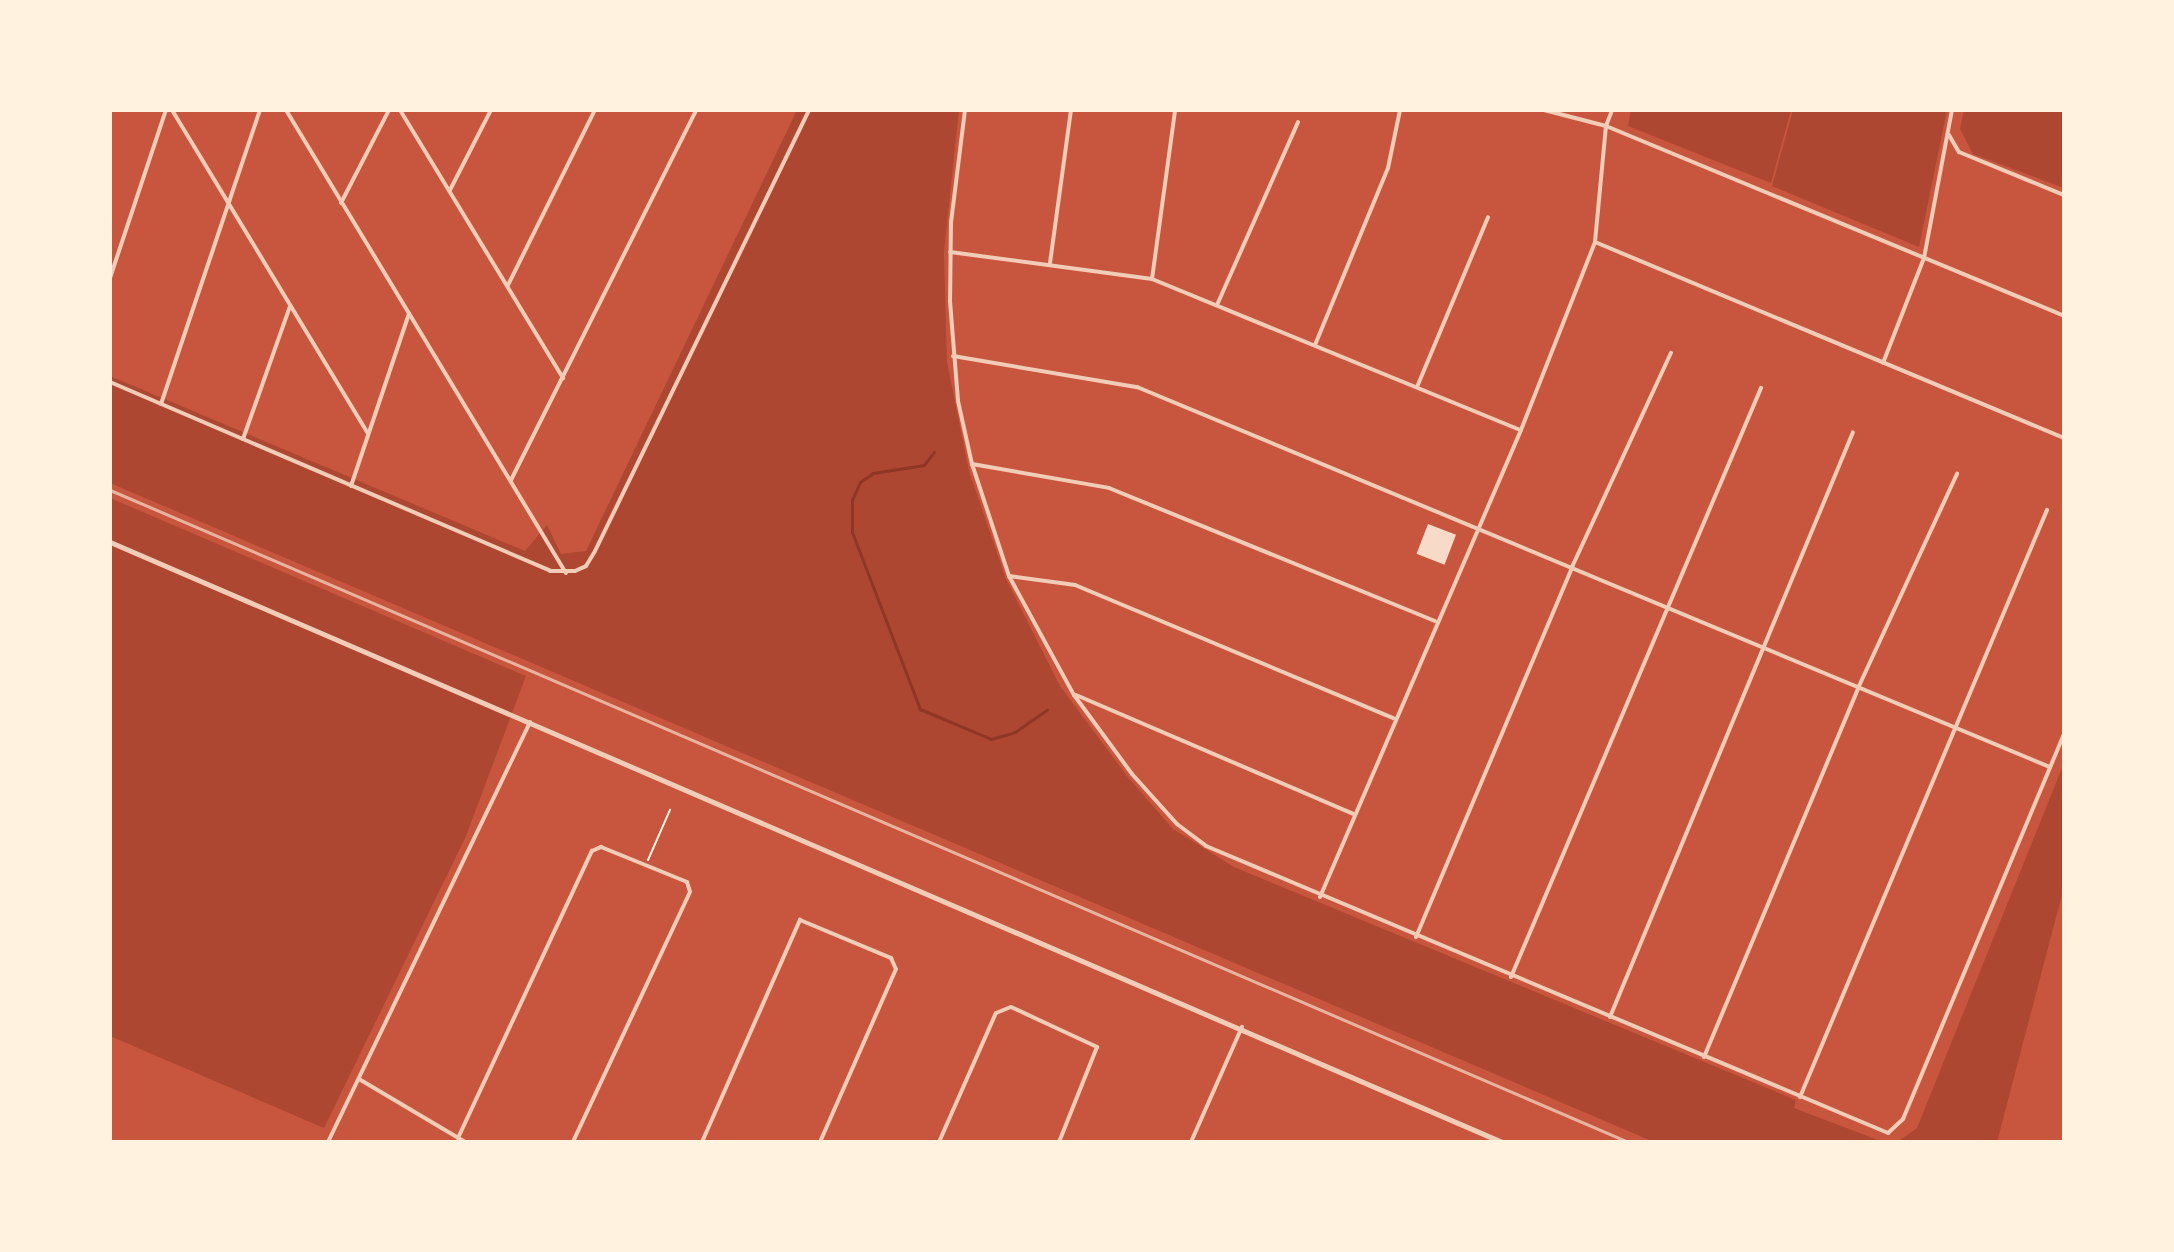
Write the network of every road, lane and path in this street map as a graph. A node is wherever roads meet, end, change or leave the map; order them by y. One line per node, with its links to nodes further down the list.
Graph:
1 (169, 110): 23 (street); 29 (street)
2 (260, 110): 23 (street)
3 (286, 110): 22 (street)
4 (389, 110): 22 (street)
5 (400, 110): 20 (street)
6 (491, 110): 20 (street)
7 (595, 110): 31 (street)
8 (696, 110): 40 (street)
9 (809, 110): 58 (street)
10 (965, 110): 26 (street)
11 (1071, 110): 28 (street)
12 (1175, 110): 30 (street)
13 (1400, 110): 36 (street)
14 (1544, 110): 18 (street)
15 (1612, 110): 18 (street)
16 (1952, 110): 19 (street)
17 (1298, 122): 32 (street)
18 (1606, 126): 25 (street); 27 (street)
19 (1948, 132): 21 (street); 27 (street)
20 (450, 190): 31 (street)
21 (2064, 195)
22 (341, 203): 34 (street)
23 (229, 205): 33 (street); 44 (street)
24 (1488, 217): 42 (street)
25 (1595, 242): 39 (street); 45 (street)
26 (950, 252): 28 (street); 38 (street)
27 (1924, 258): 35 (street); 39 (street)
28 (1050, 263): 30 (street)
29 (110, 278)
30 (1152, 279): 32 (street)
31 (508, 285): 40 (street)
32 (1217, 305): 36 (street)
33 (290, 306): 47 (street); 49 (street)
34 (409, 313): 47 (street); 52 (street)
35 (2064, 316)
36 (1315, 345): 42 (street)
37 (1671, 353): 57 (street)
38 (953, 356): 50 (street); 55 (street)
39 (1883, 363): 48 (street)
40 (563, 379): 52 (street)
41 (110, 382): 44 (street)
42 (1417, 387): 45 (street)
43 (1761, 388): 60 (street)
44 (161, 404): 49 (street)
45 (1521, 430): 55 (street)
46 (1853, 432): 62 (street)
47 (368, 433): 53 (street)
48 (2064, 438)
49 (243, 439): 53 (street)
50 (972, 464): 59 (street); 61 (street)
51 (1957, 474): 63 (street)
52 (511, 480): 58 (street)
53 (351, 486): 58 (street)
54 (2047, 510): 67 (street)
55 (1476, 526): 57 (street); 61 (street)
56 (110, 542): 66 (street)
57 (1572, 567): 60 (street); 74 (street)
58 (566, 573)
59 (1009, 576): 64 (street); 65 (street)
60 (1667, 607): 62 (street); 75 (street)
61 (1435, 621): 65 (street)
62 (1764, 647): 63 (street); 76 (street)
63 (1859, 686): 67 (street); 78 (street)
64 (1074, 695): 71 (street); 73 (street)
65 (1393, 718): 71 (street)
66 (530, 722): 77 (street); 79 (street)
67 (1955, 727): 69 (street); 80 (street)
68 (2064, 734): 69 (street)
69 (2050, 767): 80 (street)
70 (670, 810): 72 (path)
71 (1353, 814): 73 (street)
72 (646, 865): 81 (street); 84 (street)
73 (1320, 897): 74 (street)
74 (1416, 937): 75 (street)
75 (1511, 977): 76 (street)
76 (1610, 1017): 78 (street)
77 (1242, 1027): 89 (street); 90 (street)
78 (1704, 1057): 80 (street)
79 (359, 1079): 81 (street); 82 (street)
80 (1800, 1097)
81 (458, 1138): 83 (street)
82 (328, 1142)
83 (465, 1142)
84 (573, 1142)
85 (702, 1142): 86 (street)
86 (820, 1142)
87 (939, 1142): 88 (street)
88 (1059, 1142)
89 (1191, 1142)
90 (1502, 1142)

